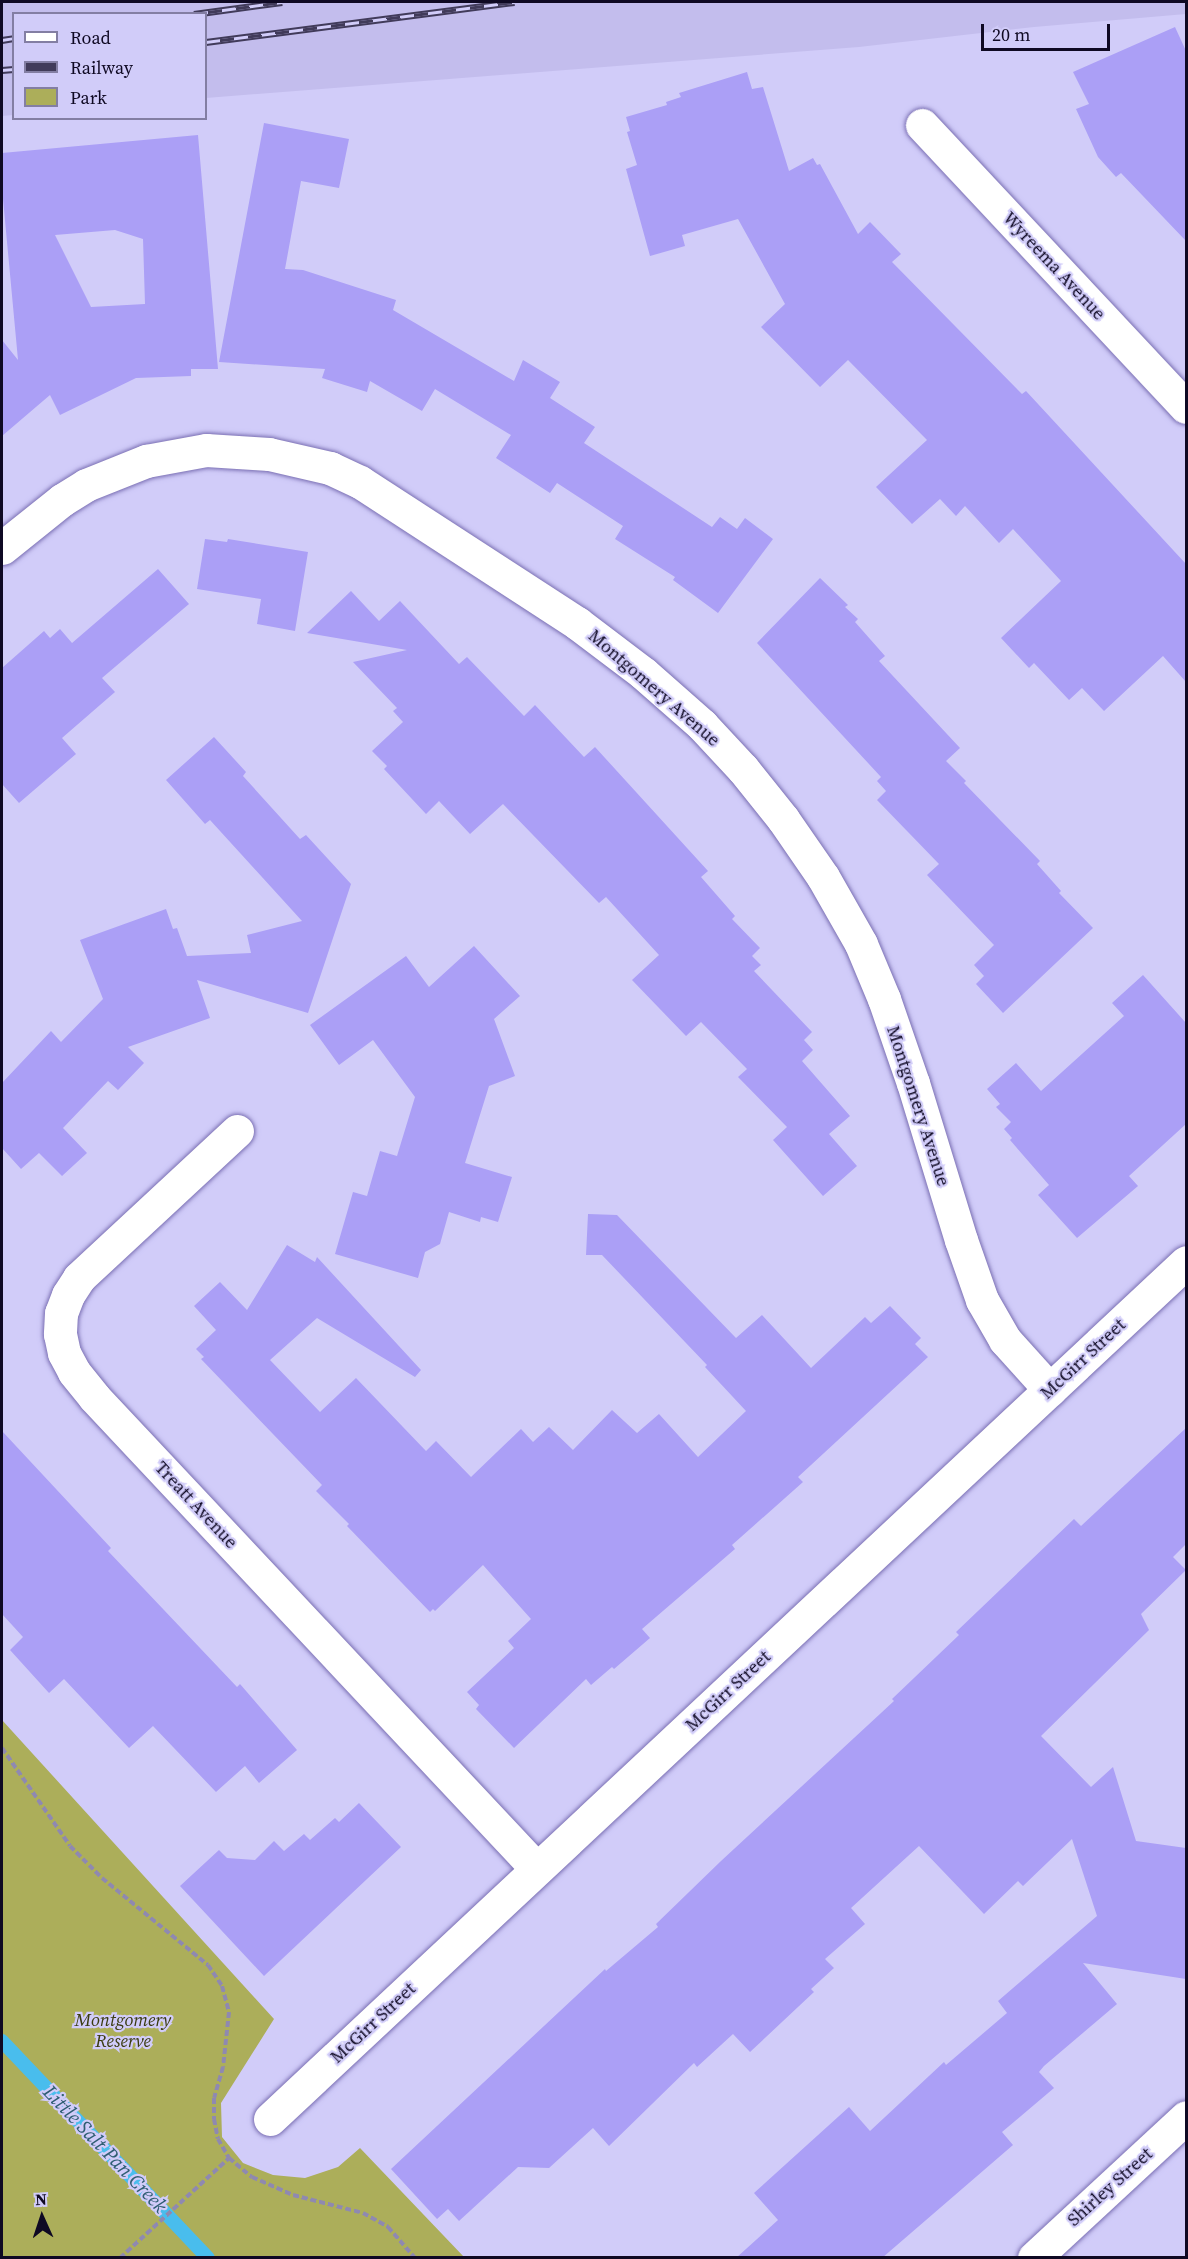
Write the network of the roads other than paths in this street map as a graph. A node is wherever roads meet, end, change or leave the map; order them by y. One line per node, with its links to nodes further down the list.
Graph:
1 (922, 125): 2 (street, Wyreema Avenue)
2 (1186, 407)
3 (2, 548): 6 (street, Montgomery Avenue)
4 (237, 1131): 7 (street, Treatt Avenue)
5 (1186, 1262): 6 (street, McGirr Street)
6 (1050, 1390): 7 (street, McGirr Street)
7 (537, 1869): 9 (street, McGirr Street)
8 (1186, 2117): 10 (street, Shirley Street)
9 (270, 2120)
10 (1034, 2258)

